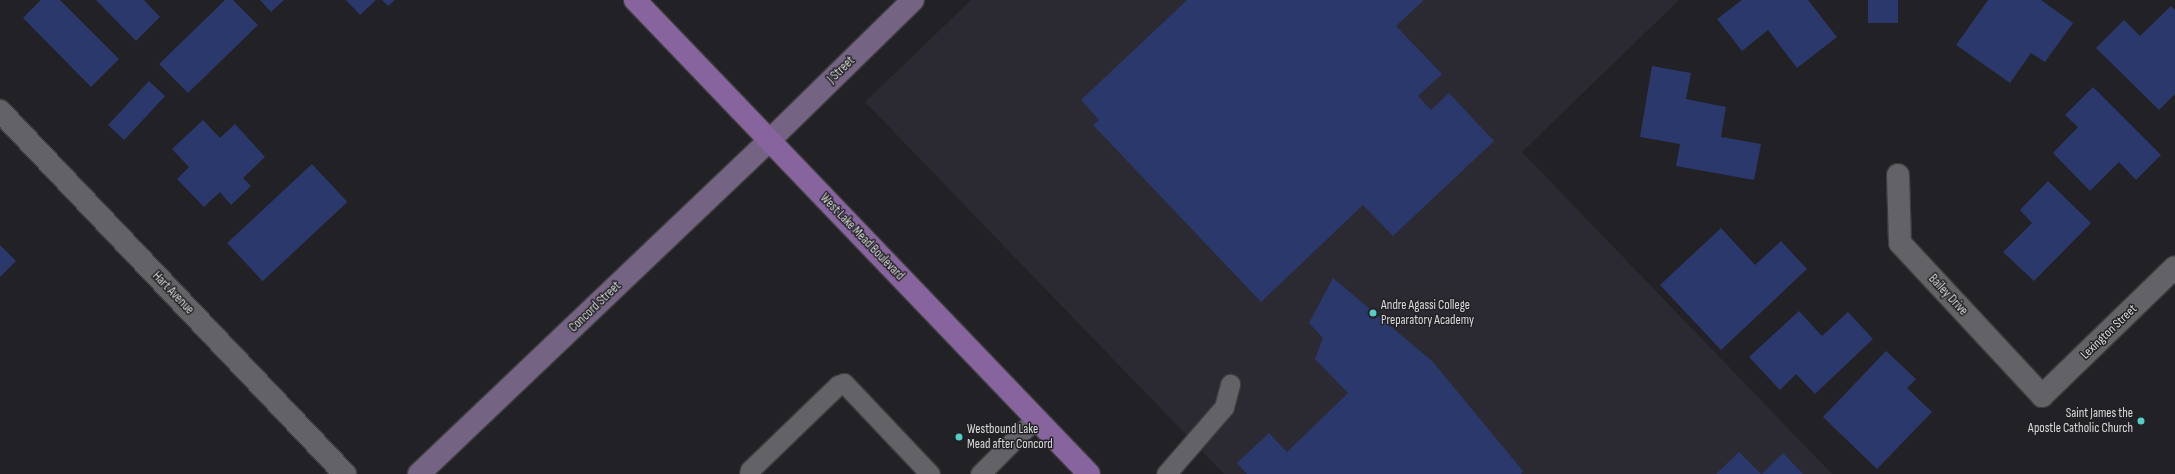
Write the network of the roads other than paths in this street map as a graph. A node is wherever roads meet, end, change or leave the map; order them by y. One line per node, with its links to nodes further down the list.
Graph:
1 (635, 0): 4 (main road, West Lake Mead Boulevard)
2 (913, 0): 4 (street, J Street)
3 (0, 111): 10 (street, Hart Avenue)
4 (770, 140): 9 (main road, West Lake Mead Boulevard); 11 (street, Concord Street)
5 (1898, 175): 8 (street, Bailey Drive)
6 (2175, 267): 8 (street, Lexington Street)
7 (1230, 384): 16 (lane)
8 (2042, 396)
9 (1036, 418): 14 (lane); 15 (main road, West Lake Mead Boulevard)
10 (345, 474)
11 (419, 474)
12 (749, 474): 13 (lane)
13 (930, 474)
14 (980, 474)
15 (1089, 474)
16 (1166, 474)

